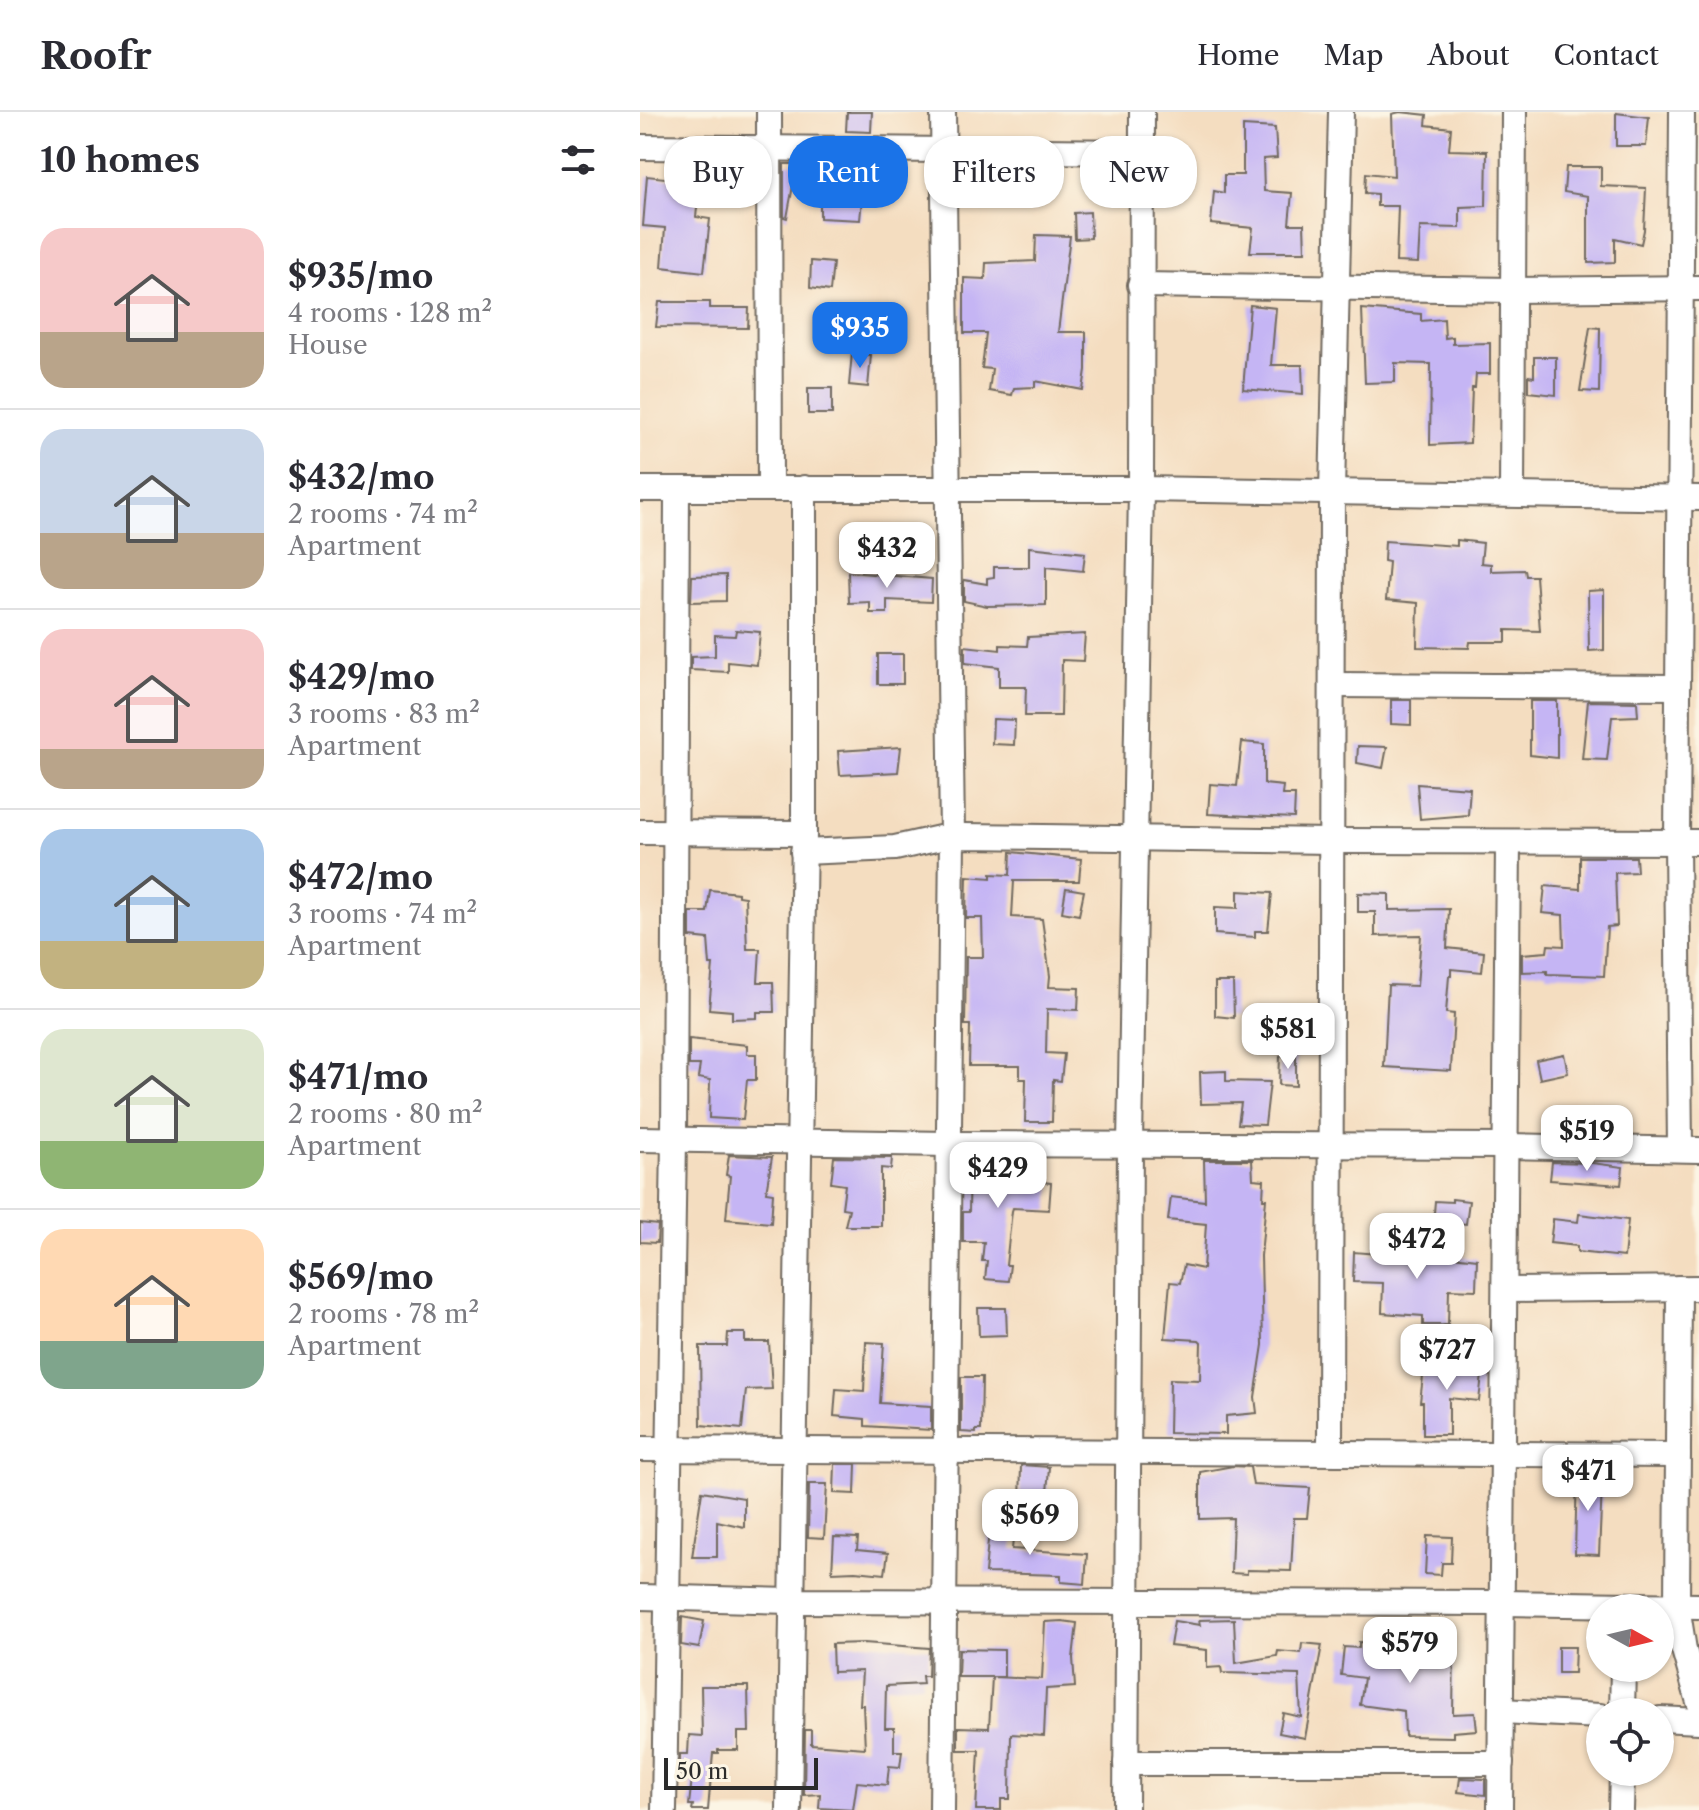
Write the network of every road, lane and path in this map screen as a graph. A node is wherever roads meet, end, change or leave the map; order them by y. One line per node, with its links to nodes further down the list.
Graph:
1 (769, 112): 7 (street)
2 (943, 112): 8 (street)
3 (1142, 112): 9 (street)
4 (1341, 112): 18 (street)
5 (1514, 112): 20 (street)
6 (1682, 112): 19 (street)
7 (769, 136)
8 (943, 136)
9 (1142, 136)
10 (640, 147): 11 (street)
11 (664, 147)
12 (772, 147): 13 (street)
13 (924, 150)
14 (769, 208): 21 (street)
15 (944, 208): 23 (street)
16 (1141, 208): 17 (street)
17 (1140, 285): 18 (street); 26 (street)
18 (1337, 288): 20 (street); 27 (street)
19 (1689, 288): 20 (street); 29 (street)
20 (1514, 290): 28 (street)
21 (770, 488): 22 (street); 25 (street)
22 (804, 488): 23 (street); 37 (street)
23 (946, 488): 26 (street); 34 (street)
24 (640, 489): 25 (street)
25 (677, 489): 33 (street)
26 (1141, 489): 27 (street); 35 (street)
27 (1332, 492): 28 (street); 30 (street)
28 (1512, 494): 29 (street)
29 (1688, 498): 31 (street)
30 (1332, 685): 31 (street); 36 (street)
31 (1677, 687): 39 (street)
32 (640, 832): 33 (street)
33 (677, 833): 37 (street); 41 (street)
34 (952, 836): 35 (street); 37 (street); 43 (street)
35 (1134, 837): 36 (street); 44 (street)
36 (1331, 841): 38 (street); 45 (street)
37 (804, 842): 42 (street)
38 (1508, 842): 39 (street); 46 (street)
39 (1688, 842): 47 (street)
40 (640, 1139): 41 (street)
41 (674, 1139): 42 (street); 51 (street)
42 (798, 1142): 43 (street); 52 (street)
43 (948, 1144): 44 (street); 53 (street)
44 (1130, 1144): 45 (street); 55 (street)
45 (1329, 1146): 46 (street); 54 (street)
46 (1506, 1146): 47 (street); 49 (street)
47 (1690, 1149)
48 (1689, 1288): 49 (street); 57 (street)
49 (1505, 1290): 56 (street)
50 (640, 1449): 51 (street)
51 (670, 1449): 52 (street); 59 (street)
52 (793, 1451): 53 (street); 60 (street)
53 (945, 1451): 55 (street); 61 (street)
54 (1330, 1451): 55 (street); 56 (street)
55 (1129, 1453): 62 (street)
56 (1504, 1454): 57 (street); 63 (street)
57 (1678, 1455): 65 (street)
58 (640, 1597): 59 (street)
59 (668, 1598): 60 (street); 74 (street)
60 (790, 1601): 61 (street); 75 (street)
61 (945, 1601): 62 (street); 76 (street)
62 (1129, 1601): 63 (street); 71 (street)
63 (1503, 1603): 64 (street); 67 (street)
64 (1586, 1605)
65 (1688, 1606): 66 (street)
66 (1699, 1702)
67 (1502, 1711): 68 (street); 72 (street)
68 (1586, 1715)
69 (1674, 1720): 70 (street)
70 (1699, 1721)
71 (1126, 1763): 72 (street); 77 (street)
72 (1501, 1763): 78 (street)
73 (1622, 1786): 79 (street)
74 (664, 1810)
75 (789, 1810)
76 (942, 1810)
77 (1126, 1810)
78 (1500, 1810)
79 (1621, 1810)

